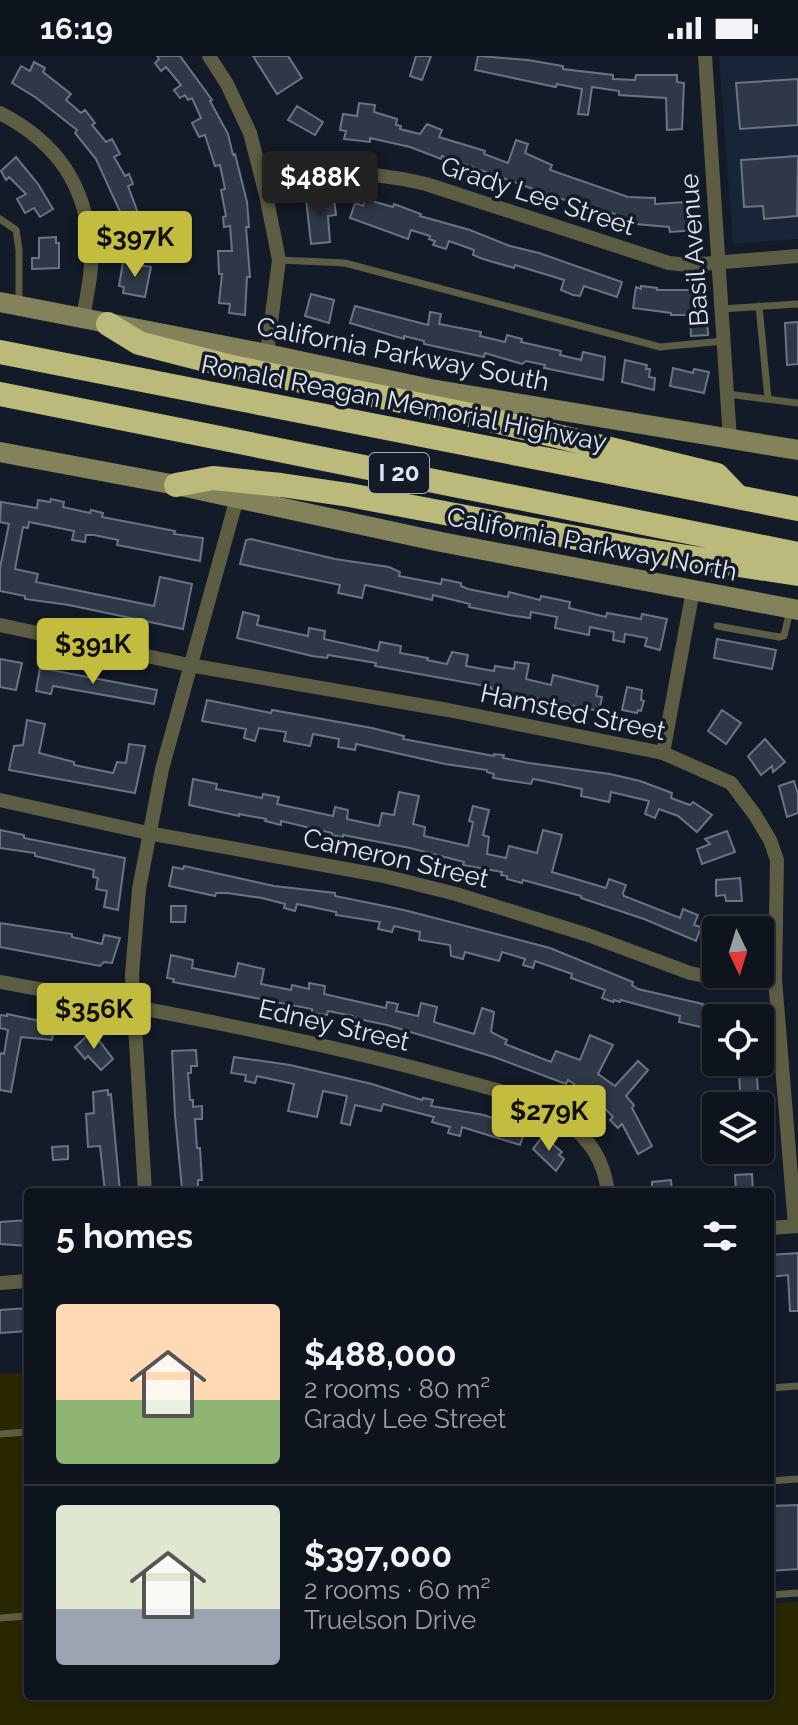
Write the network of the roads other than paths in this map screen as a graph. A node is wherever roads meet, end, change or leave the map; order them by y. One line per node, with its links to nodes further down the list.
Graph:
1 (209, 56): 4 (street)
2 (705, 56): 8 (street, Basil Avenue)
3 (0, 113): 13 (street)
4 (262, 177): 7 (street); 8 (street, Grady Lee Street)
5 (0, 219): 9 (lane)
6 (798, 256): 8 (street, Grady Lee Street)
7 (279, 260): 15 (lane); 16 (street)
8 (718, 262): 12 (street, Basil Avenue)
9 (9, 304): 13 (main road, California Parkway South)
10 (798, 304): 11 (lane)
11 (759, 306): 12 (lane); 20 (lane)
12 (721, 309): 15 (street, Basil Avenue)
13 (83, 319): 14 (main road, California Parkway South)
14 (108, 324): 16 (main road, California Parkway South); 26 (highway)
15 (724, 341): 19 (street, Basil Avenue)
16 (268, 344): 22 (main road, California Parkway South)
17 (0, 352): 26 (highway, Ronald Reagan Memorial Highway / I 20)
18 (0, 394): 29 (highway, I 20)
19 (727, 394): 20 (lane); 22 (street, Basil Avenue)
20 (768, 399): 21 (lane)
21 (798, 403)
22 (730, 440): 23 (main road, California Parkway South)
23 (798, 450)
24 (0, 452): 25 (main road, California Parkway North)
25 (176, 485): 27 (main road, California Parkway North); 30 (highway)
26 (738, 497): 28 (highway, Ronald Reagan Memorial Highway / I 20)
27 (237, 498): 31 (main road, California Parkway North); 35 (street)
28 (798, 509)
29 (798, 554)
30 (798, 574)
31 (693, 590): 32 (main road, California Parkway North); 36 (street)
32 (794, 609): 34 (lane)
33 (0, 625): 35 (street, Hamsted Street)
34 (717, 626)
35 (189, 665): 36 (street, Hamsted Street); 38 (street)
36 (663, 753): 39 (street, Hamsted Street)
37 (0, 800): 38 (street, Cameron Street)
38 (148, 833): 39 (street, Cameron Street); 41 (street)
39 (775, 979): 44 (street, Hamsted Street)
40 (0, 982): 41 (street, Edney Street)
41 (133, 1006): 42 (street); 43 (street, Edney Street)
42 (145, 1188)
43 (607, 1188)
44 (796, 1226): 45 (street)
45 (774, 1228)
46 (24, 1281): 47 (street)
47 (0, 1283)
48 (798, 1386): 49 (lane)
49 (774, 1388)
50 (24, 1432): 51 (lane)
51 (0, 1434)
52 (798, 1479): 53 (lane)
53 (774, 1481)
54 (798, 1593): 55 (lane)
55 (774, 1595)
56 (24, 1616): 57 (lane)
57 (0, 1618)

